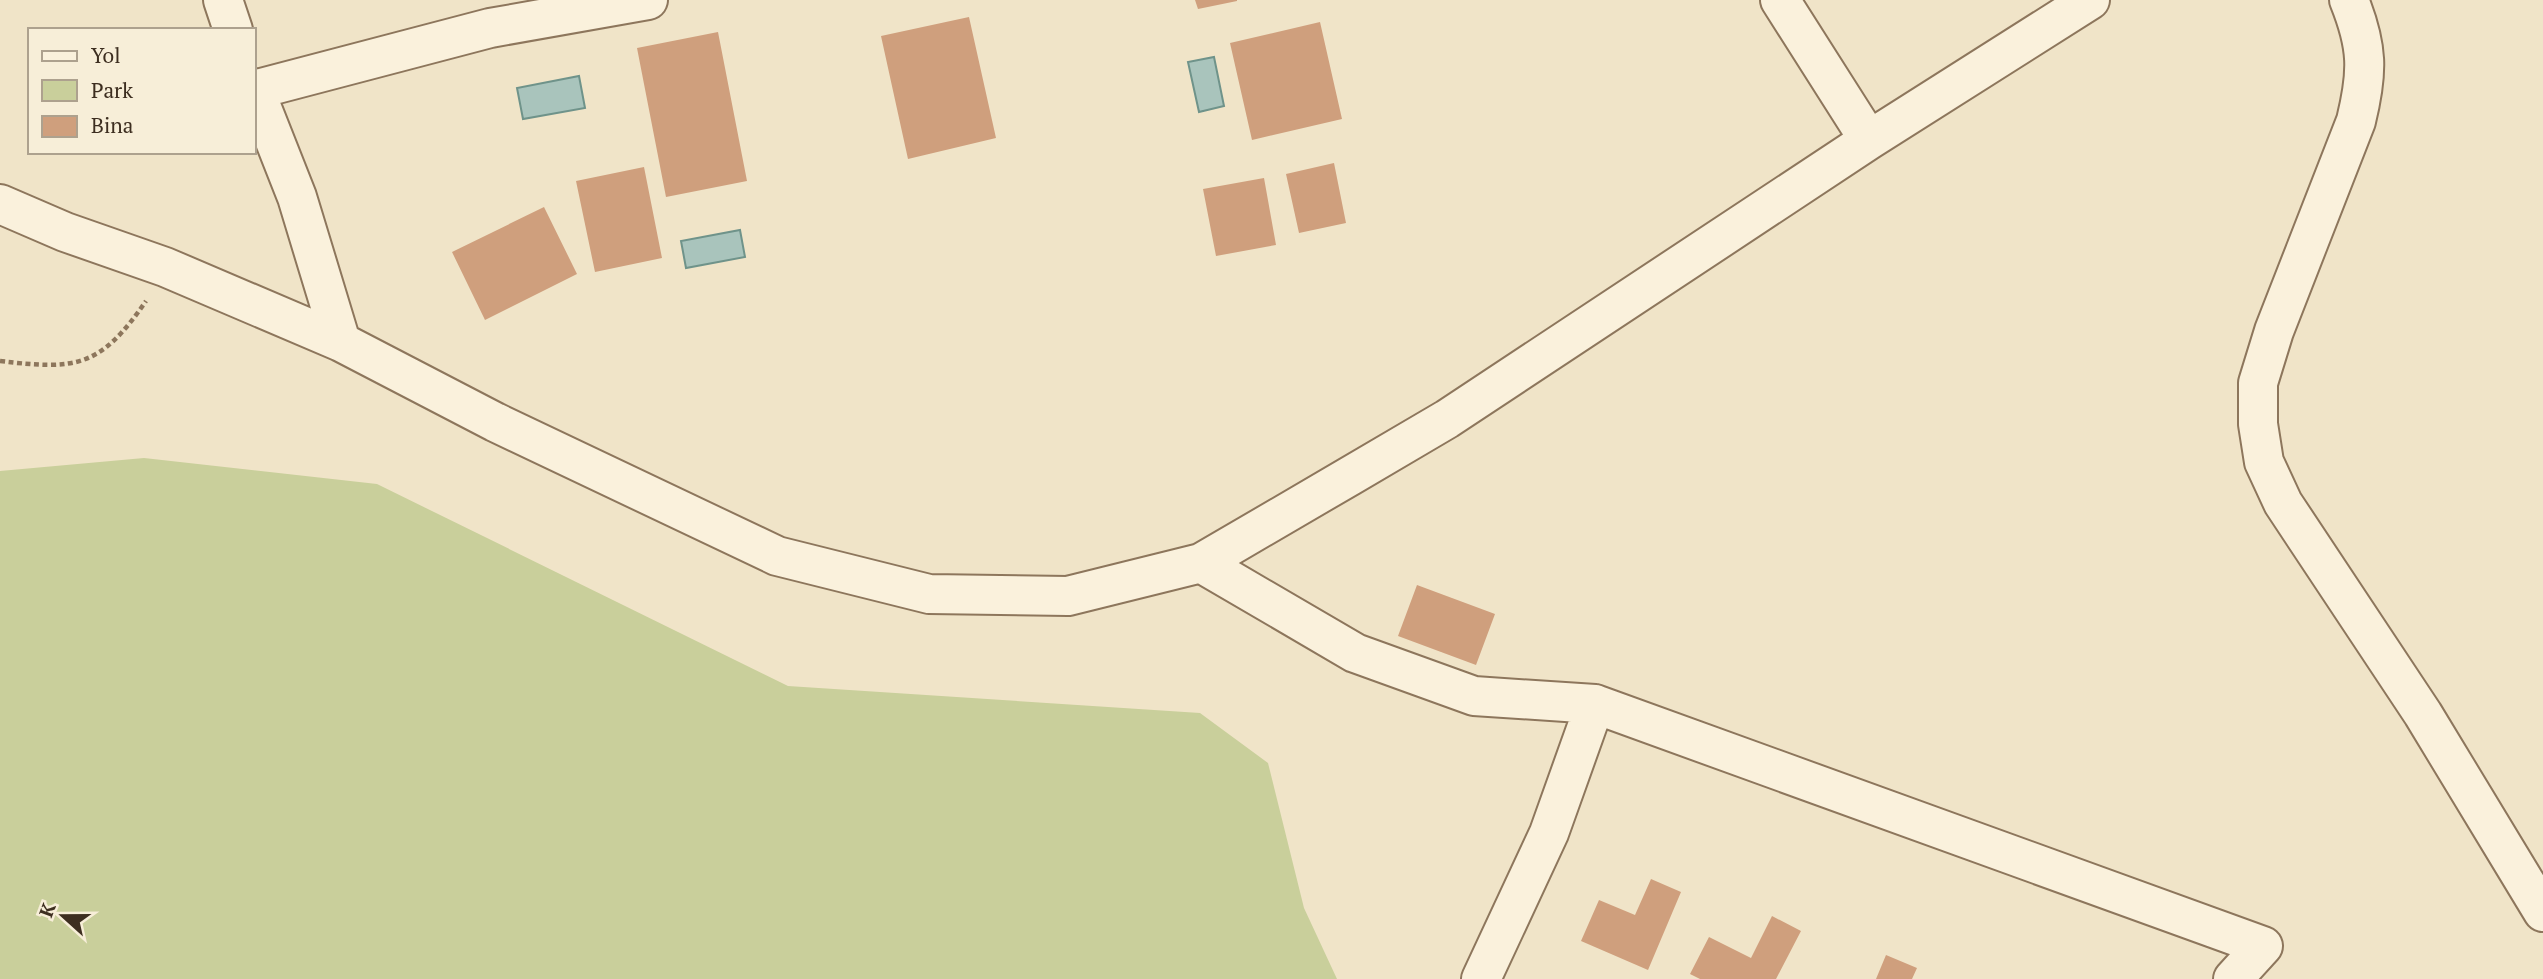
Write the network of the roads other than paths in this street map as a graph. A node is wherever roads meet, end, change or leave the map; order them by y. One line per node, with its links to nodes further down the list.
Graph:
1 (223, 0): 6 (street)
2 (648, 0): 7 (street)
3 (1780, 0): 9 (street)
4 (2090, 0): 9 (street)
5 (2349, 0): 14 (street)
6 (232, 28)
7 (256, 88)
8 (256, 94): 11 (street)
9 (1869, 140): 12 (street)
10 (0, 204): 11 (street)
11 (341, 342): 12 (street)
12 (1201, 563): 13 (street)
13 (1595, 704): 15 (street); 16 (street)
14 (2543, 912)
15 (1481, 979)
16 (2233, 979)

